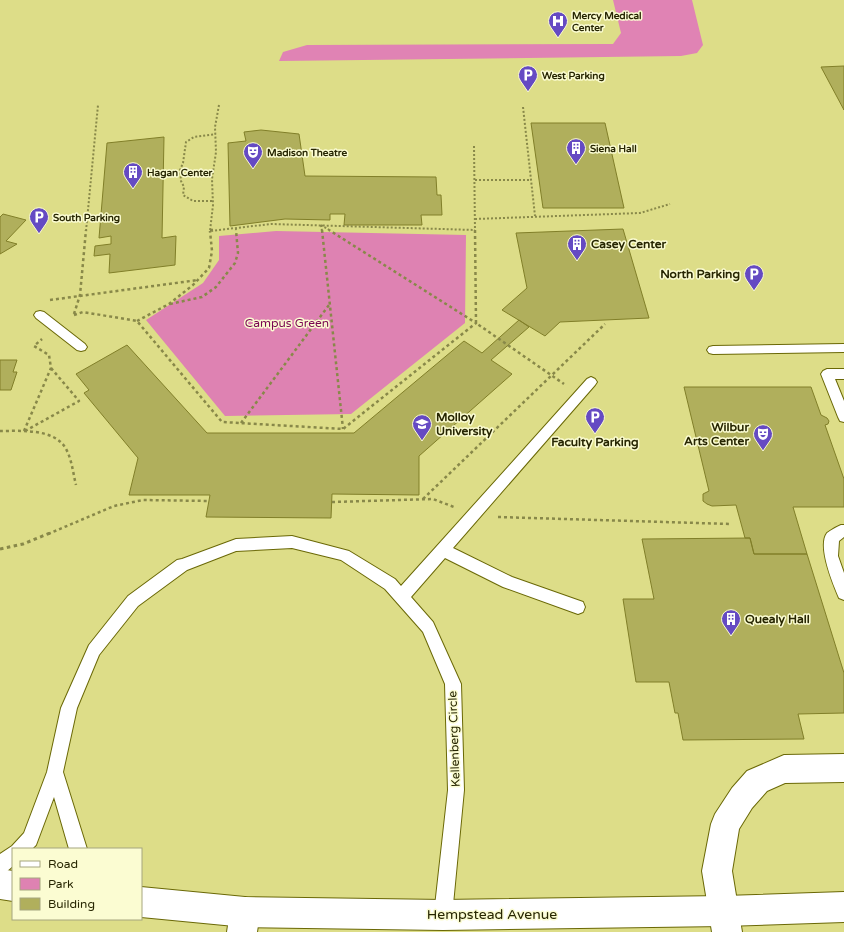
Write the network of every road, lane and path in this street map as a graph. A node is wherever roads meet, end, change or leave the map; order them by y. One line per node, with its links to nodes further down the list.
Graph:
1 (98, 105): 17 (path)
2 (219, 105): 4 (path)
3 (523, 107): 7 (path)
4 (216, 134): 8 (path); 8 (path)
5 (474, 146): 6 (path)
6 (475, 180): 7 (path); 11 (path)
7 (531, 180): 10 (path)
8 (212, 201): 15 (path)
9 (670, 204): 10 (path)
10 (535, 216): 11 (path)
11 (475, 219): 14 (path)
12 (321, 225): 13 (path); 14 (path); 20 (path); 24 (path)
13 (236, 228): 15 (path); 19 (path)
14 (475, 230): 24 (path)
15 (210, 231): 16 (path)
16 (198, 280): 17 (path); 19 (path)
17 (80, 295): 18 (path); 22 (path)
18 (49, 300)
19 (169, 304): 23 (path)
20 (329, 304): 36 (path); 37 (path)
21 (40, 315): 26 (lane)
22 (74, 315): 23 (path); 26 (path)
23 (137, 321): 36 (path)
24 (476, 323): 32 (path); 37 (path)
25 (605, 324): 32 (path)
26 (56, 329): 27 (lane); 30 (path)
27 (81, 347)
28 (844, 348): 29 (lane)
29 (713, 350)
30 (51, 368): 39 (path); 39 (path)
31 (844, 374): 35 (lane)
32 (552, 376): 34 (path); 41 (path)
33 (591, 382): 34 (lane)
34 (579, 395): 44 (lane)
35 (844, 417)
36 (241, 423): 37 (path)
37 (343, 429)
38 (0, 431): 39 (path)
39 (24, 431): 40 (path)
40 (76, 485)
41 (423, 499): 43 (path); 44 (path)
42 (209, 501): 47 (path)
43 (332, 502)
44 (472, 517): 45 (path); 48 (lane)
45 (731, 524)
46 (844, 530): 49 (lane)
47 (0, 549)
48 (443, 550): 51 (lane); 52 (lane)
49 (841, 575): 50 (lane)
50 (844, 593)
51 (401, 597): 54 (lane, Kellenberg Circle); 63 (lane, Kellenberg Circle)
52 (578, 607)
53 (844, 768): 65 (main road)
54 (55, 772): 55 (lane); 56 (lane, Kellenberg Circle)
55 (20, 848)
56 (78, 848)
57 (12, 855): 58 (lane)
58 (0, 866)
59 (0, 884): 60 (main road)
60 (12, 886)
61 (142, 902): 64 (main road, Hempstead Avenue)
62 (844, 907): 65 (main road, Hempstead Avenue)
63 (443, 914): 64 (main road, Hempstead Avenue); 65 (main road, Hempstead Avenue)
64 (244, 922)
65 (726, 922)

